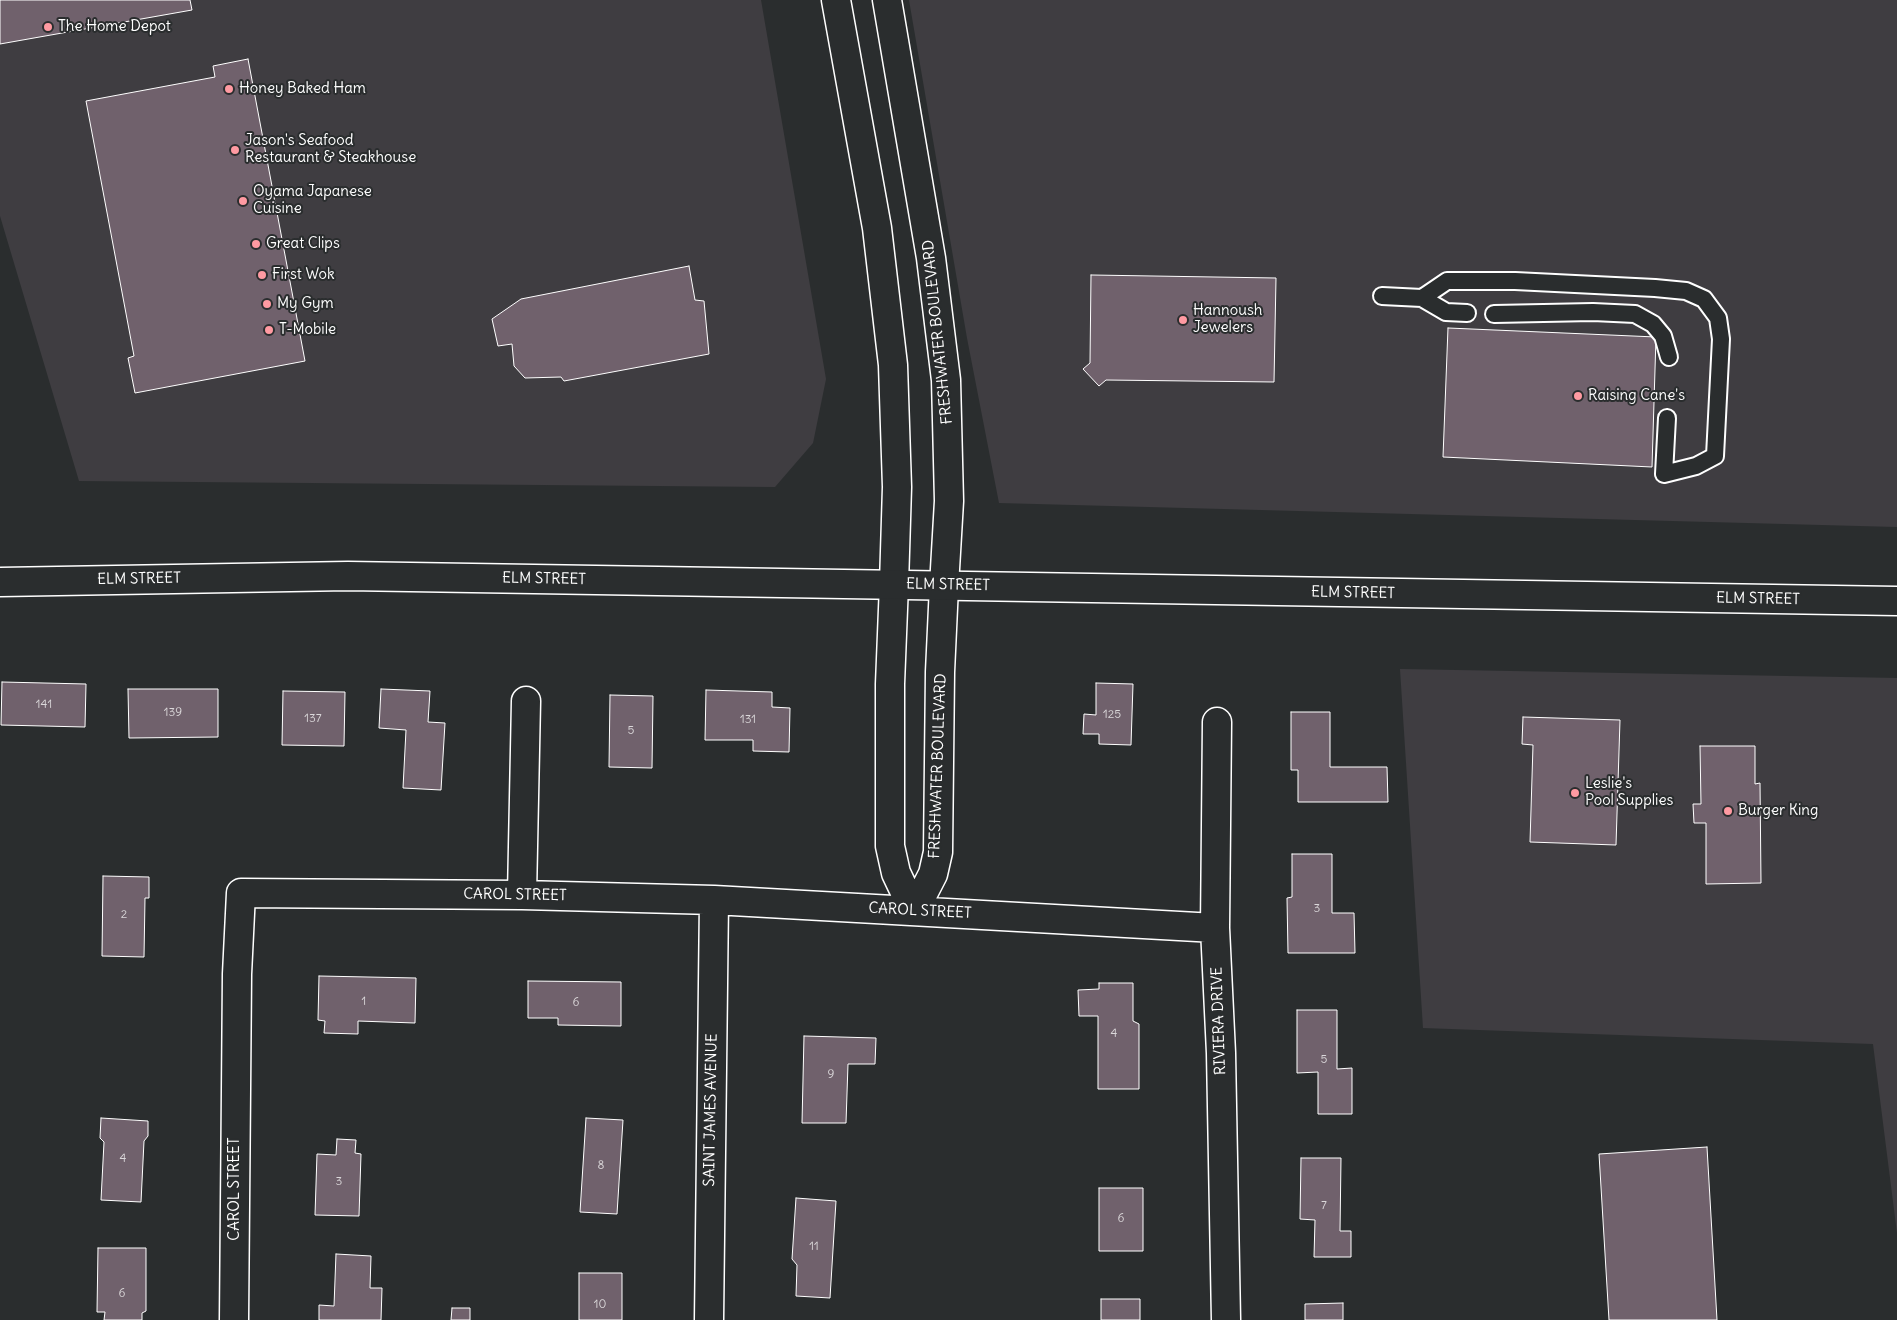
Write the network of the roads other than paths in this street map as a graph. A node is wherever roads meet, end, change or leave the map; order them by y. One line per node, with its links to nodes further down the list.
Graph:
1 (836, 0): 10 (street)
2 (887, 0): 11 (street, FRESHWATER BOULEVARD)
3 (1382, 296): 4 (lane)
4 (1422, 298): 5 (lane); 8 (lane)
5 (1467, 313)
6 (1494, 314): 7 (lane)
7 (1669, 357)
8 (1667, 418)
9 (0, 582): 10 (street, ELM STREET)
10 (894, 584): 11 (street, ELM STREET); 17 (street)
11 (944, 586): 12 (street, ELM STREET); 17 (street, FRESHWATER BOULEVARD)
12 (1897, 601)
13 (526, 701): 15 (street)
14 (1217, 722): 18 (street, RIVIERA DRIVE)
15 (522, 895): 16 (street, CAROL STREET); 19 (street, CAROL STREET)
16 (714, 900): 17 (street, CAROL STREET); 20 (street, SAINT JAMES AVENUE)
17 (914, 911): 18 (street, CAROL STREET)
18 (1215, 928): 21 (street, RIVIERA DRIVE)
19 (234, 1320)
20 (709, 1320)
21 (1226, 1320)

